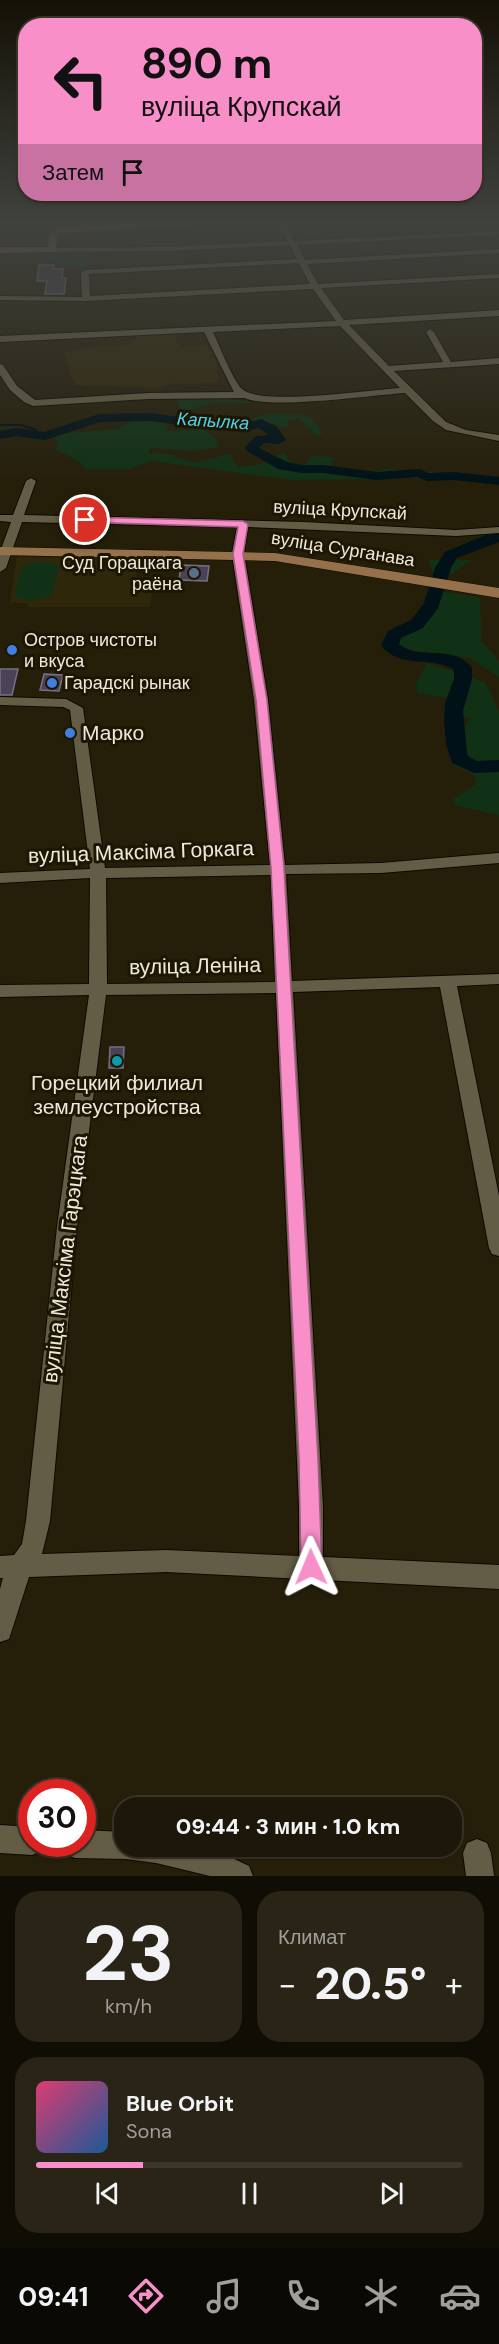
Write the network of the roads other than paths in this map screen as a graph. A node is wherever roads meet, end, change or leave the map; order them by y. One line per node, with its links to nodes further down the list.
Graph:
1 (332, 309): 3 (street)
2 (499, 313): 3 (street)
3 (342, 323): 4 (street); 10 (street)
4 (207, 329): 6 (street); 12 (street)
5 (429, 332): 8 (street)
6 (0, 339)
7 (497, 362): 8 (street)
8 (448, 364): 10 (street)
9 (0, 367): 12 (street)
10 (387, 369): 11 (street)
11 (408, 390): 12 (street); 13 (street)
12 (245, 395)
13 (499, 438)
14 (31, 481): 16 (street)
15 (0, 518): 16 (street, вуліца Крупскай)
16 (17, 518): 17 (street, вуліца Крупскай); 19 (street)
17 (243, 524): 18 (street, вуліца Крупскай); 20 (street)
18 (499, 530)
19 (3, 551): 20 (main road, вуліца Сурганава); 21 (street)
20 (238, 554): 22 (main road, вуліца Сурганава); 25 (street)
21 (0, 568)
22 (499, 592)
23 (0, 701): 26 (street, вуліца Максіма Гарэцкага)
24 (499, 858): 25 (street, вуліца Максіма Горкага)
25 (278, 868): 26 (street, вуліца Максіма Горкага); 30 (street)
26 (98, 873): 27 (street, вуліца Максіма Горкага); 31 (street, вуліца Максіма Гарэцкага)
27 (0, 878)
28 (499, 979): 29 (street, вуліца Леніна)
29 (448, 982): 30 (street, вуліца Леніна); 33 (street)
30 (285, 987): 31 (street, вуліца Леніна); 34 (street)
31 (98, 990): 32 (street, вуліца Леніна); 35 (street, вуліца Максіма Гарэцкага)
32 (0, 991)
33 (499, 1248)
34 (311, 1567): 35 (street); 36 (street)
35 (10, 1568): 37 (street, вуліца Максіма Гарэцкага)
36 (499, 1577)
37 (0, 1630)
38 (0, 1839): 39 (street)
39 (18, 1840)
40 (96, 1845): 41 (street)
41 (114, 1846)
42 (176, 1857): 43 (street)
43 (227, 1872)

